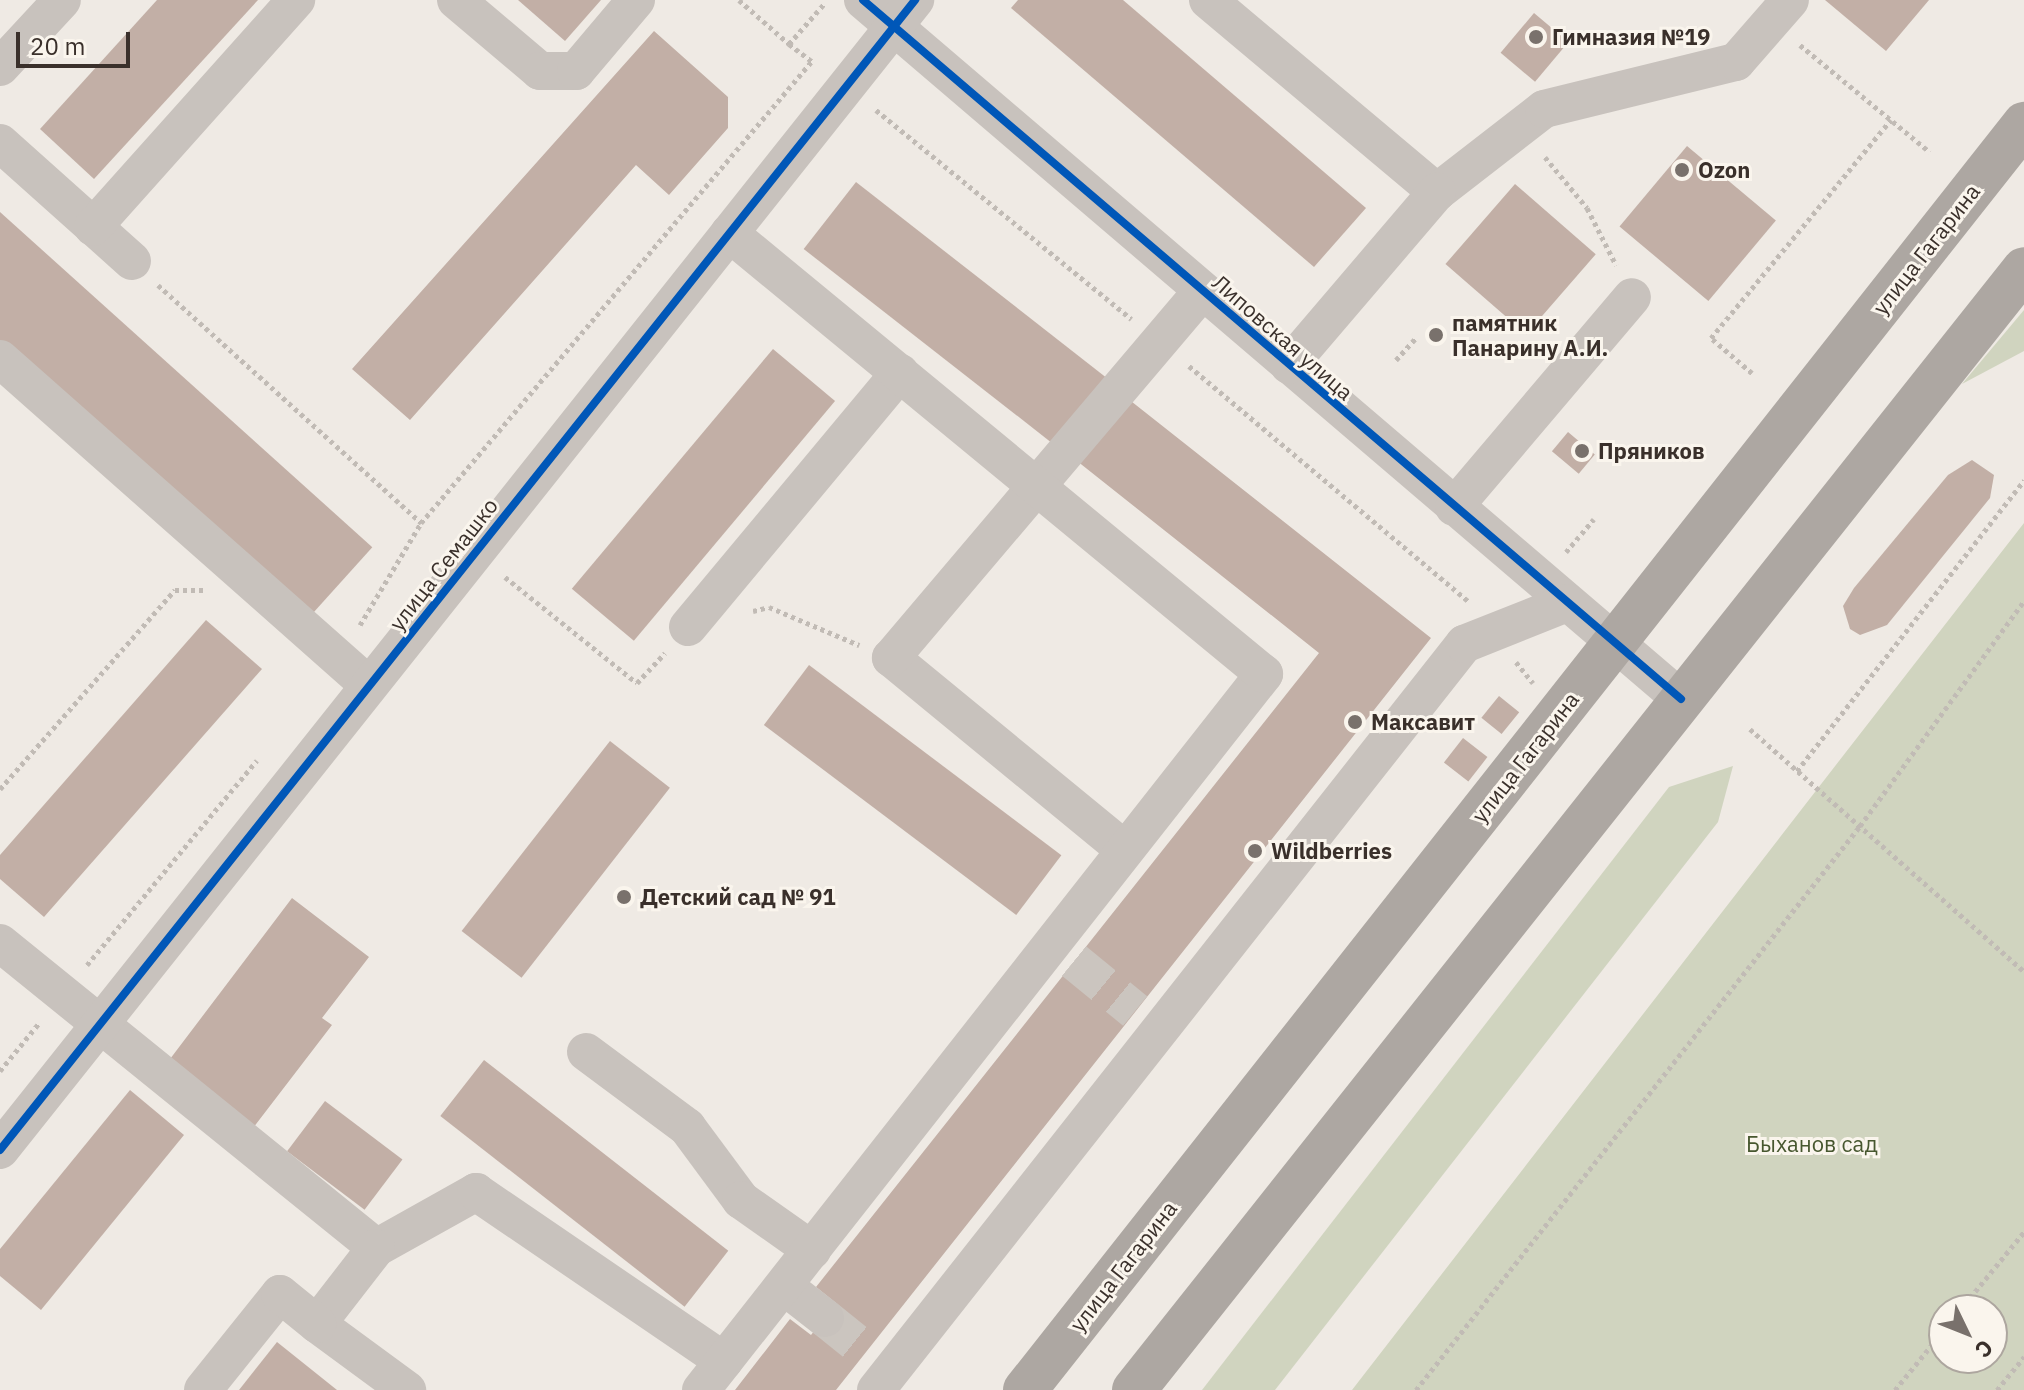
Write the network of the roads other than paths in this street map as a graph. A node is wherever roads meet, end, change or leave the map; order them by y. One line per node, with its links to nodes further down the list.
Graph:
1 (62, 0): 9 (street)
2 (296, 0): 13 (street)
3 (456, 0): 4 (street)
4 (636, 0)
5 (863, 0): 8 (street, Липовская улица)
6 (1208, 0): 12 (street)
7 (1781, 11): 12 (street)
8 (904, 13): 14 (street, улица Семашко); 17 (street, Липовская улица)
9 (4, 55)
10 (2024, 124): 26 (main road, улица Гагарина)
11 (0, 143): 13 (street)
12 (1437, 192): 20 (street)
13 (93, 227): 15 (street)
14 (729, 233): 21 (street); 27 (street, улица Семашко)
15 (132, 261)
16 (2024, 269): 28 (main road)
17 (1202, 291): 20 (street, Липовская улица); 22 (street)
18 (1632, 297): 23 (street)
19 (0, 359): 27 (street)
20 (1289, 365): 23 (street, Липовская улица)
21 (900, 373): 22 (street); 25 (street)
22 (1037, 486): 29 (street); 29 (street)
23 (1454, 507): 24 (street, Липовская улица)
24 (1567, 603): 26 (street, Липовская улица); 39 (street)
25 (688, 627)
26 (1615, 643): 28 (street, Липовская улица); 43 (main road, улица Гагарина)
27 (369, 685): 31 (street, улица Семашко)
28 (1681, 699): 44 (main road)
29 (1125, 850): 35 (street)
30 (0, 943): 31 (street)
31 (97, 1028): 33 (street, улица Семашко); 34 (street)
32 (586, 1052): 35 (street)
33 (0, 1150)
34 (376, 1248): 38 (street); 40 (street)
35 (812, 1250): 36 (street)
36 (784, 1286): 37 (street); 40 (street)
37 (825, 1318)
38 (317, 1324): 41 (street); 42 (street)
39 (878, 1371)
40 (713, 1375)
41 (203, 1390)
42 (407, 1390)
43 (1025, 1390)
44 (1134, 1390)

